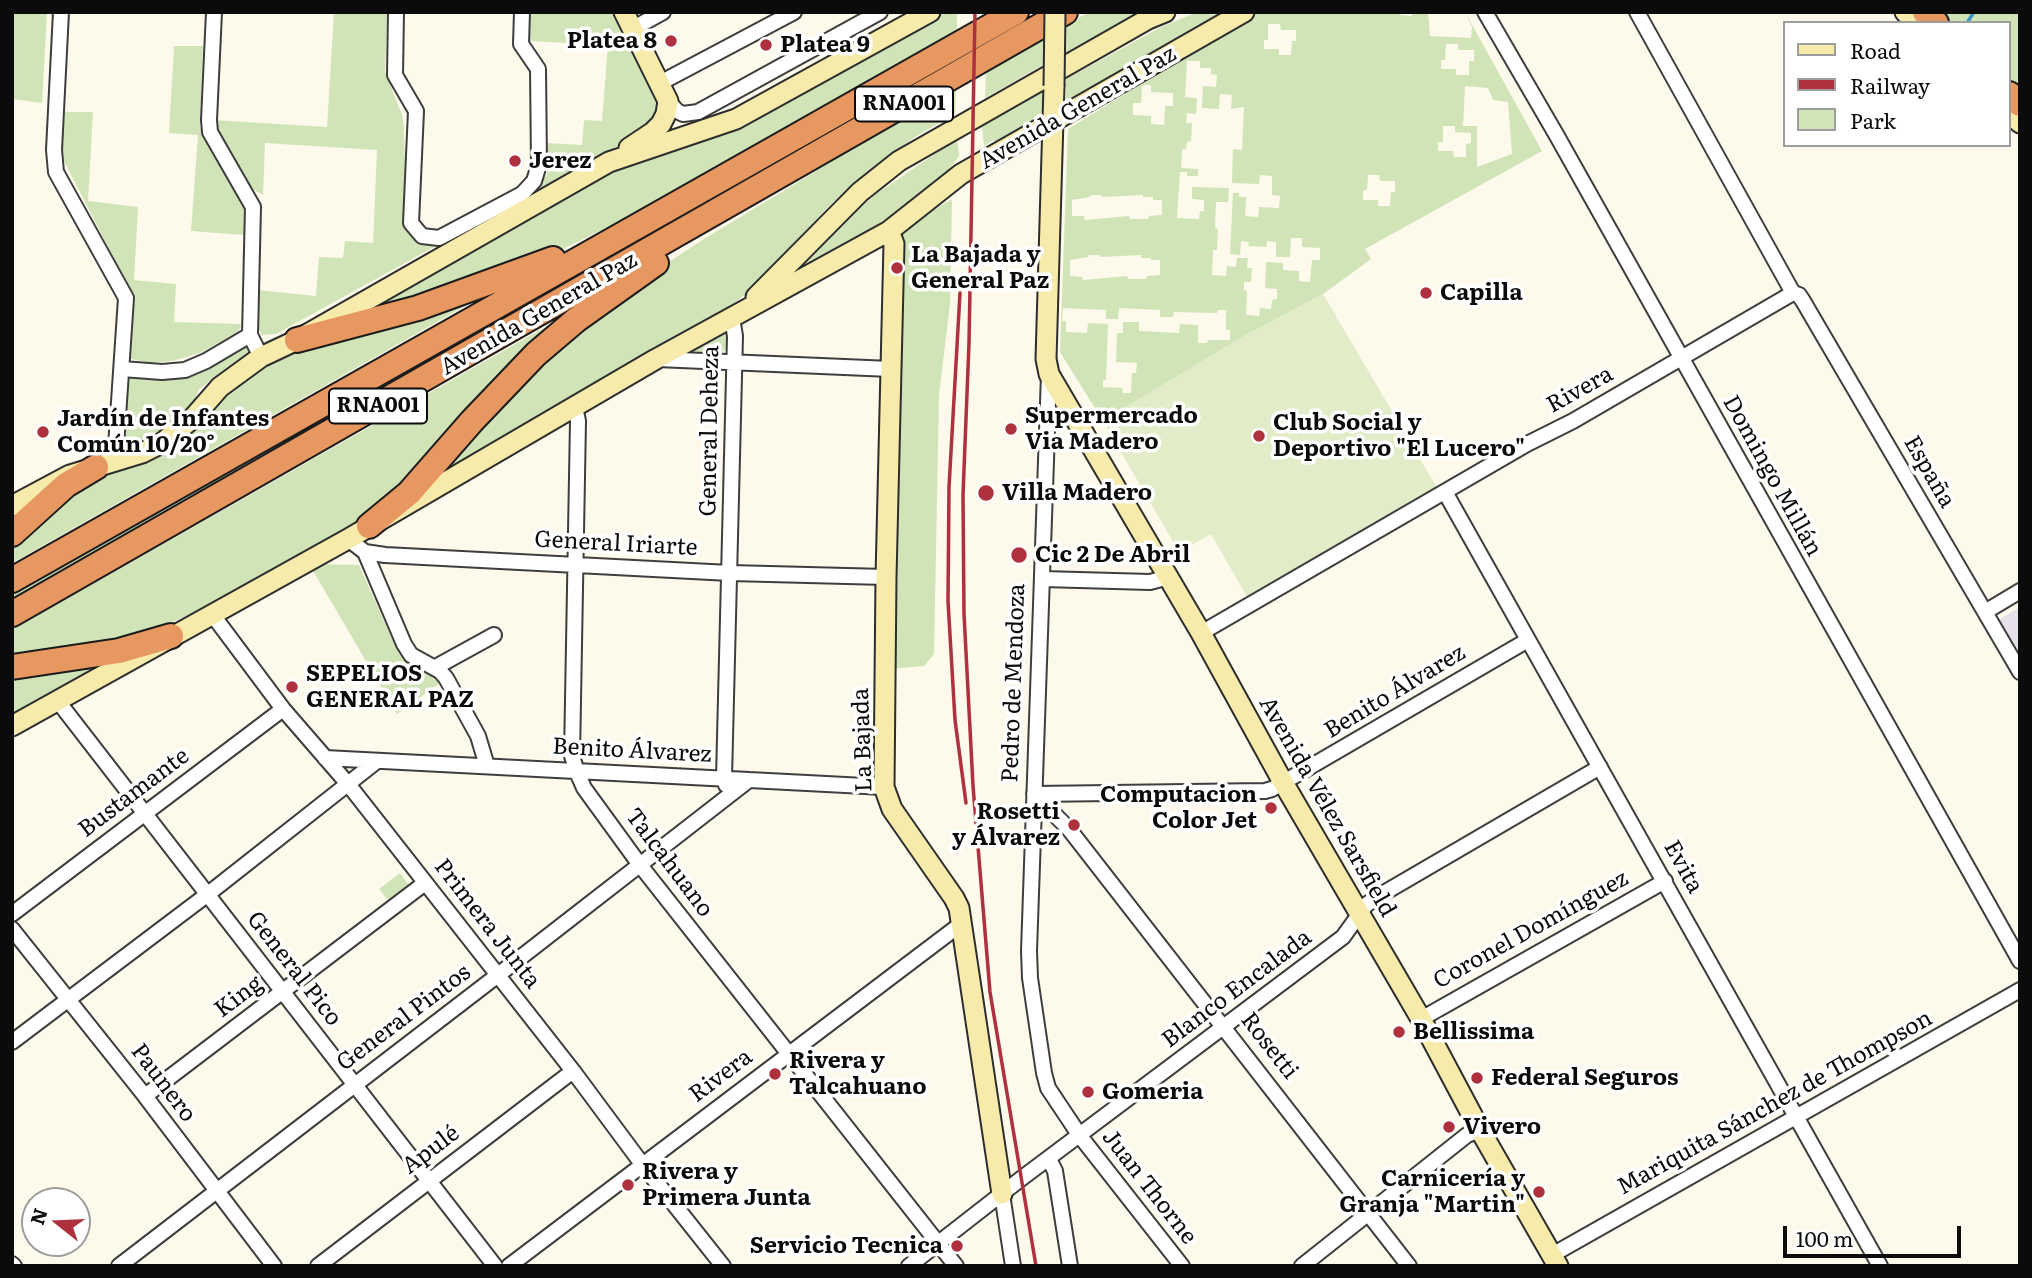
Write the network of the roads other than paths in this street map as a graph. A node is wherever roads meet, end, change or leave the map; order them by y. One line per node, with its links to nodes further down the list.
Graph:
1 (61, 12): 32 (street)
2 (214, 12): 26 (street)
3 (396, 12): 4 (street)
4 (522, 12)
5 (663, 12): 16 (street)
6 (794, 12): 17 (street)
7 (930, 12): 20 (street)
8 (1016, 12): 22 (highway, Avenida General Paz / RNA001)
9 (1055, 12): 19 (street, Pedro de Mendoza, bridge)
10 (1065, 12): 21 (highway, Avenida General Paz / RNA001)
11 (1165, 12): 25 (street, Avenida General Paz)
12 (1485, 12): 29 (street, Domingo Millán)
13 (1637, 12): 24 (street, España)
14 (875, 14): 18 (street)
15 (1238, 16): 19 (street, Avenida General Paz)
16 (628, 20): 17 (street)
17 (660, 83): 18 (street)
18 (668, 102): 20 (street)
19 (1054, 123): 23 (street, Avenida General Paz); 34 (street, Pedro de Mendoza)
20 (609, 162): 27 (street)
21 (743, 198): 39 (highway); 51 (highway, Avenida General Paz / RNA001)
22 (635, 227): 27 (highway); 48 (highway, Avenida General Paz / RNA001)
23 (890, 230): 25 (street, Avenida General Paz); 33 (street, La Bajada)
24 (1796, 294): 29 (street, Rivera); 50 (street, España)
25 (734, 317): 30 (street, Avenida General Paz); 31 (street, General Deheza)
26 (250, 335): 28 (street); 32 (street)
27 (297, 340): 28 (street)
28 (261, 357): 36 (street)
29 (1681, 358): 37 (street, Rivera); 84 (street, Domingo Millán)
30 (656, 359): 31 (street); 35 (street, Avenida General Paz)
31 (734, 363): 33 (street); 44 (street, General Deheza)
32 (122, 369): 36 (street)
33 (891, 369): 45 (street, La Bajada)
34 (1049, 374): 46 (street, Avenida Vélez Sarsfield); 47 (street, Pedro de Mendoza)
35 (575, 407): 39 (street, Avenida General Paz); 43 (street, Talcahuano)
36 (106, 464): 38 (street); 40 (highway)
37 (1444, 492): 53 (street, Rivera); 56 (street, Evita)
38 (12, 506)
39 (369, 526): 41 (street, Avenida General Paz)
40 (12, 534)
41 (348, 539): 42 (street); 52 (street, Avenida General Paz)
42 (365, 552): 43 (street, General Iriarte); 58 (street)
43 (575, 565): 44 (street, General Iriarte); 67 (street, Talcahuano)
44 (730, 573): 45 (street, General Iriarte); 68 (street, General Deheza)
45 (886, 577): 72 (street, La Bajada)
46 (1169, 577): 47 (street); 53 (street, Avenida Vélez Sarsfield)
47 (1043, 579): 73 (street, Pedro de Mendoza)
48 (12, 580)
49 (2020, 591): 50 (street)
50 (1985, 612): 59 (street, España)
51 (12, 614)
52 (212, 614): 55 (street, Avenida General Paz); 61 (street, Primera Junta)
53 (1201, 633): 71 (street, Avenida Vélez Sarsfield)
54 (494, 635): 58 (street)
55 (171, 636): 57 (highway); 60 (street, Avenida General Paz)
56 (1528, 640): 66 (street, Evita); 71 (street, Benito Álvarez)
57 (12, 667)
58 (434, 668): 65 (street)
59 (2020, 672)
60 (57, 700): 62 (street, Avenida General Paz); 75 (street, General Pico)
61 (284, 709): 63 (street, Primera Junta); 75 (street, Bustamante)
62 (12, 726)
63 (325, 758): 64 (street, Benito Álvarez); 70 (street, Primera Junta)
64 (377, 761): 65 (street, Benito Álvarez); 70 (street)
65 (487, 766): 67 (street, Benito Álvarez)
66 (1601, 768): 77 (street, Evita); 81 (street, Blanco Encalada)
67 (577, 772): 68 (street, Benito Álvarez); 76 (street, Talcahuano)
68 (724, 778): 69 (street, Benito Álvarez); 74 (street, General Deheza)
69 (748, 780): 72 (street, Benito Álvarez); 74 (street, General Pintos)
70 (348, 784): 78 (street, Primera Junta); 79 (street)
71 (1284, 784): 73 (street, Benito Álvarez); 81 (street, Avenida Vélez Sarsfield)
72 (884, 787): 82 (street, La Bajada)
73 (1034, 794): 90 (street, Rosetti); 98 (street, Pedro de Mendoza)
74 (728, 796): 76 (street, General Pintos)
75 (144, 815): 79 (street, General Pico); 80 (street, Bustamante)
76 (640, 864): 85 (street, General Pintos); 92 (street, Talcahuano)
77 (1665, 881): 89 (street, Coronel Domínguez); 96 (street, Evita)
78 (425, 883): 85 (street, Primera Junta); 87 (street, King)
79 (208, 894): 87 (street, General Pico); 88 (street)
80 (12, 914)
81 (1360, 914): 89 (street, Avenida Vélez Sarsfield); 90 (street, Blanco Encalada)
82 (961, 924): 92 (street, Rivera); 103 (street, La Bajada)
83 (12, 929): 88 (street, Paunero)
84 (2020, 961)
85 (498, 975): 93 (street, Primera Junta); 94 (street, General Pintos)
86 (2020, 990): 96 (street, Mariquita Sánchez de Thompson)
87 (284, 992): 94 (street, General Pico); 95 (street, King)
88 (68, 998): 91 (street); 95 (street, Paunero)
89 (1420, 1018): 97 (street, Avenida Vélez Sarsfield)
90 (1225, 1027): 98 (street, Blanco Encalada); 104 (street, Rosetti)
91 (12, 1042)
92 (789, 1055): 100 (street, Rivera); 105 (street, Talcahuano)
93 (573, 1071): 100 (street, Primera Junta); 101 (street, Apulé)
94 (354, 1085): 101 (street, General Pico); 102 (street, General Pintos)
95 (145, 1096): 102 (street, Paunero)
96 (1797, 1117): 106 (street, Mariquita Sánchez de Thompson); 120 (street, Evita)
97 (1480, 1130): 104 (street); 106 (street, Avenida Vélez Sarsfield)
98 (1080, 1136): 99 (street, Blanco Encalada); 117 (street, Juan Thorne)
99 (1049, 1159): 103 (street, Blanco Encalada); 116 (street)
100 (642, 1164): 111 (street, Rivera); 112 (street, Primera Junta)
101 (428, 1181): 109 (street, Apulé); 110 (street, General Pico)
102 (216, 1191): 107 (street, General Pintos); 108 (street, Paunero)
103 (1002, 1194): 105 (street, Blanco Encalada); 115 (street, La Bajada)
104 (1370, 1214): 118 (street); 119 (street, Rosetti)
105 (938, 1244): 113 (street, Blanco Encalada); 114 (street, Talcahuano)
106 (1555, 1260)
107 (119, 1266)
108 (274, 1266)
109 (318, 1266)
110 (495, 1266)
111 (509, 1266)
112 (723, 1266)
113 (909, 1266)
114 (956, 1266)
115 (1013, 1266)
116 (1070, 1266)
117 (1182, 1266)
118 (1302, 1266)
119 (1409, 1266)
120 (1880, 1266)

